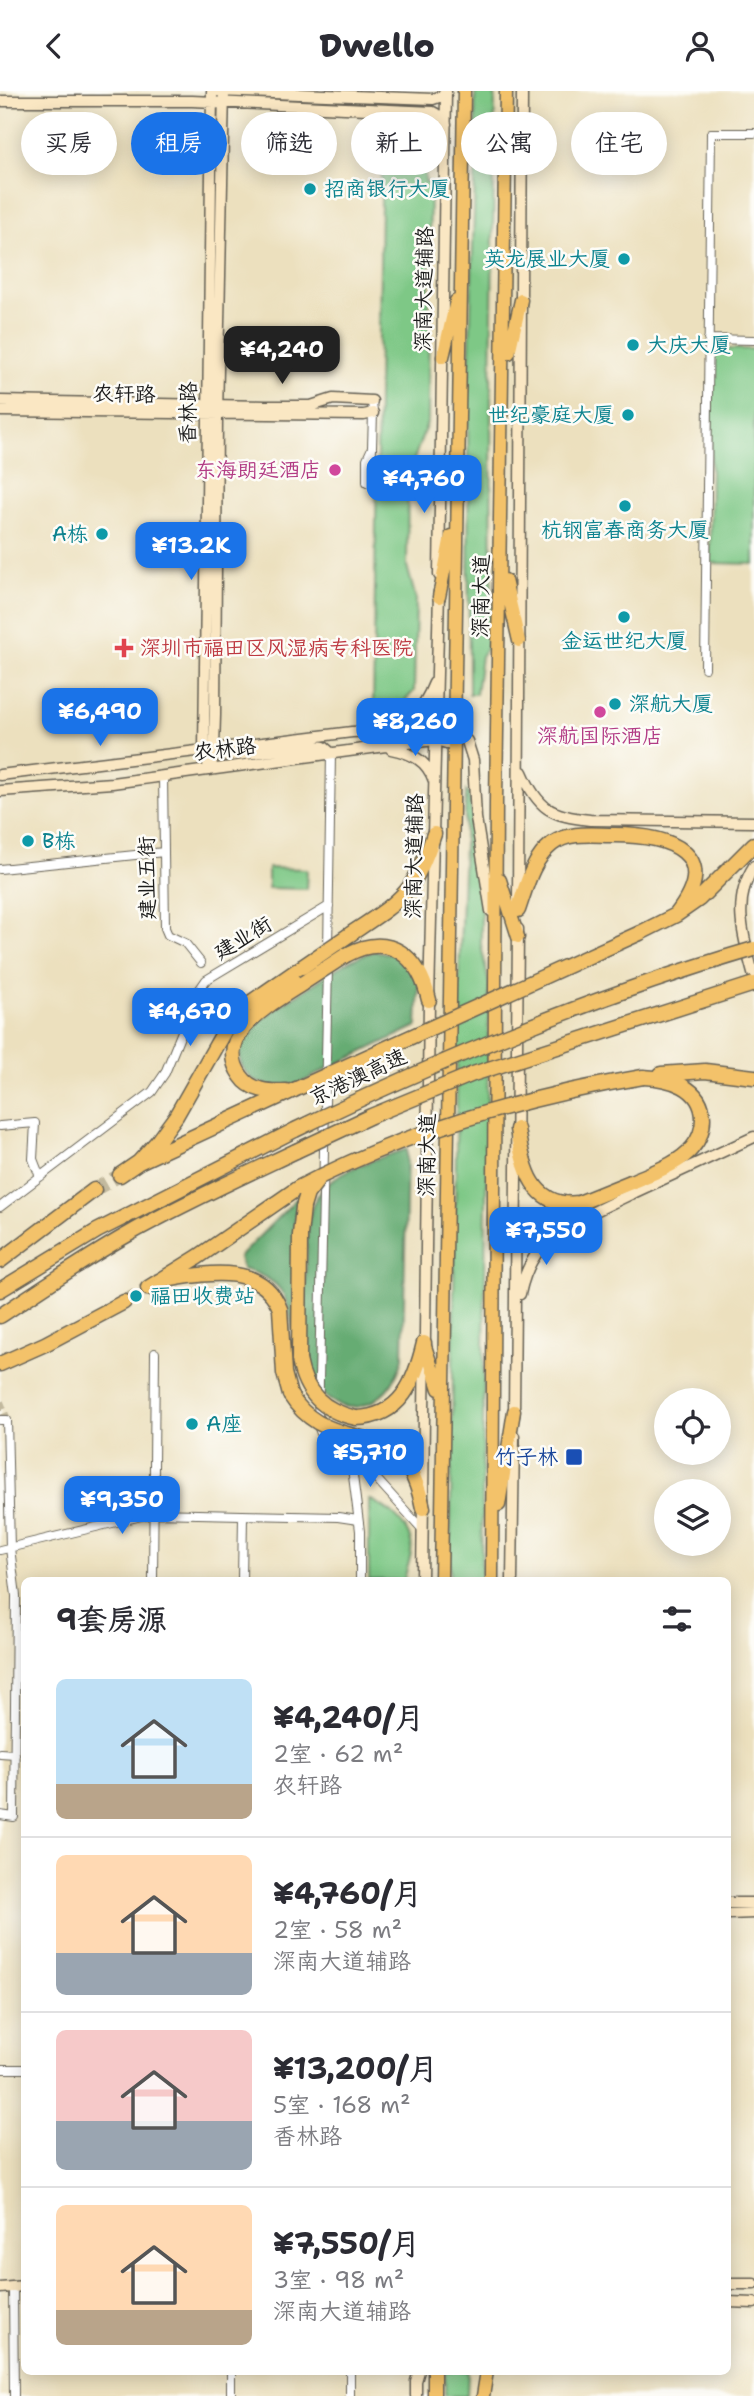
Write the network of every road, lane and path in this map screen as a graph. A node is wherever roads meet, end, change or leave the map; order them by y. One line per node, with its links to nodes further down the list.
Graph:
1 (445, 91): 7 (main road); 9 (main road, 深南大道辅路)
2 (464, 91): 12 (main road, 深南大道)
3 (506, 91): 17 (main road, 深南大道)
4 (522, 91): 13 (main road)
5 (218, 95): 6 (main road); 7 (main road); 19 (main road, 香林路)
6 (0, 101)
7 (387, 103): 8 (main road)
8 (434, 112)
9 (446, 112)
10 (754, 133): 14 (street)
11 (445, 175): 16 (main road, 深南大道辅路)
12 (461, 277): 16 (main road); 23 (main road, 深南大道)
13 (521, 300): 17 (main road); 26 (main road)
14 (708, 339): 15 (street); 27 (street)
15 (754, 340)
16 (443, 357): 25 (main road, 深南大道辅路)
17 (503, 381): 24 (main road, 深南大道)
18 (0, 401): 19 (main road, 农轩路)
19 (213, 406): 20 (main road, 农轩路); 20 (main road, 农轩路); 21 (main road, 农轩路); 35 (main road, 香林路)
20 (369, 410): 22 (street)
21 (0, 411)
22 (372, 448)
23 (458, 504): 25 (main road); 30 (main road, 深南大道)
24 (501, 561): 26 (main road); 49 (main road, 深南大道)
25 (439, 597): 28 (main road, 深南大道辅路)
26 (519, 641): 37 (main road)
27 (705, 668)
28 (438, 670): 29 (main road, 深南大道辅路); 31 (main road)
29 (436, 727): 30 (main road); 31 (main road, 农林路); 32 (main road, 深南大道辅路)
30 (453, 731): 33 (main road, 深南大道); 55 (main road, 深南大道)
31 (352, 732): 35 (main road, 农林路)
32 (436, 740): 33 (main road, 农林路); 34 (main road, 农林路); 41 (main road, 深南大道辅路)
33 (453, 745): 83 (main road, 深南大道)
34 (381, 747): 36 (main road, 农林路); 41 (main road)
35 (209, 749): 36 (main road); 38 (main road, 香林路); 39 (main road, 农林路)
36 (331, 753): 38 (main road, 农林路); 52 (street)
37 (519, 766): 44 (main road); 53 (main road)
38 (210, 770): 40 (main road, 农林路)
39 (0, 775)
40 (163, 776): 42 (main road, 农林路); 48 (street, 建业五街)
41 (435, 785): 46 (main road, 深南大道辅路)
42 (0, 791)
43 (754, 822): 45 (main road)
44 (589, 827): 45 (highway); 53 (highway)
45 (637, 828): 54 (highway)
46 (434, 834): 61 (main road, 深南大道辅路); 68 (highway, bridge)
47 (754, 844): 54 (highway)
48 (164, 852): 51 (street); 58 (street, 建业五街)
49 (496, 862): 55 (main road, 深南大道); 56 (main road)
50 (754, 866): 59 (main road)
51 (0, 869)
52 (329, 906): 71 (street, 建业街); 86 (street)
53 (518, 910): 56 (main road)
54 (676, 915): 64 (highway, bridge)
55 (496, 934): 92 (main road, 深南大道)
56 (518, 937): 66 (main road)
57 (754, 949): 76 (highway, 京港澳高速, bridge)
58 (201, 964)
59 (754, 977)
60 (754, 984): 78 (highway, 京港澳高速, bridge)
61 (429, 1000): 64 (highway, bridge); 80 (main road, 深南大道辅路)
62 (754, 1076): 63 (highway)
63 (643, 1077): 69 (highway, bridge); 72 (highway)
64 (294, 1090): 68 (highway)
65 (0, 1126): 71 (street)
66 (517, 1129): 72 (highway, bridge); 79 (main road)
67 (754, 1137): 72 (main road)
68 (139, 1162): 70 (highway)
69 (330, 1171): 80 (highway, bridge); 87 (highway, bridge)
70 (120, 1175)
71 (40, 1177): 74 (street, 建业街)
72 (632, 1187): 79 (main road, bridge)
73 (94, 1190): 75 (highway)
74 (0, 1207)
75 (0, 1261)
76 (0, 1290)
77 (124, 1302): 82 (highway)
78 (0, 1316)
79 (516, 1318): 84 (main road)
80 (424, 1343): 83 (main road); 87 (main road, 深南大道辅路)
81 (155, 1353): 88 (street)
82 (0, 1364)
83 (442, 1405): 99 (main road, 深南大道)
84 (514, 1411): 92 (main road); 101 (main road)
85 (4, 1420): 93 (street)
86 (351, 1460): 90 (street); 91 (street)
87 (423, 1508): 91 (main road, 深南大道辅路)
88 (154, 1514): 89 (street); 93 (street); 95 (street)
89 (243, 1515): 90 (street); 96 (street)
90 (358, 1520): 97 (street)
91 (422, 1529): 98 (main road, 深南大道辅路)
92 (492, 1546): 100 (main road, 深南大道)
93 (10, 1548): 94 (street); 103 (street)
94 (0, 1550)
95 (153, 1577)
96 (242, 1577)
97 (360, 1577)
98 (422, 1577)
99 (441, 1577)
100 (492, 1577)
101 (512, 1577)
102 (0, 1753): 103 (street)
103 (15, 1754): 104 (street)
104 (0, 1815)
105 (731, 1903): 106 (main road)
106 (754, 1903)
107 (754, 1913): 108 (main road)
108 (731, 1914)
109 (0, 2069): 110 (street)
110 (21, 2069)
111 (731, 2284): 112 (main road)
112 (754, 2284)
113 (0, 2288): 114 (main road)
114 (21, 2288): 123 (street)
115 (731, 2302): 116 (main road)
116 (754, 2303)
117 (232, 2375): 124 (street)
118 (351, 2375): 125 (street)
119 (418, 2375): 126 (main road)
120 (434, 2375): 127 (main road)
121 (481, 2375): 128 (main road)
122 (486, 2375): 128 (main road)
123 (14, 2396)
124 (231, 2396)
125 (350, 2396)
126 (416, 2396)
127 (434, 2396)
128 (482, 2396)

